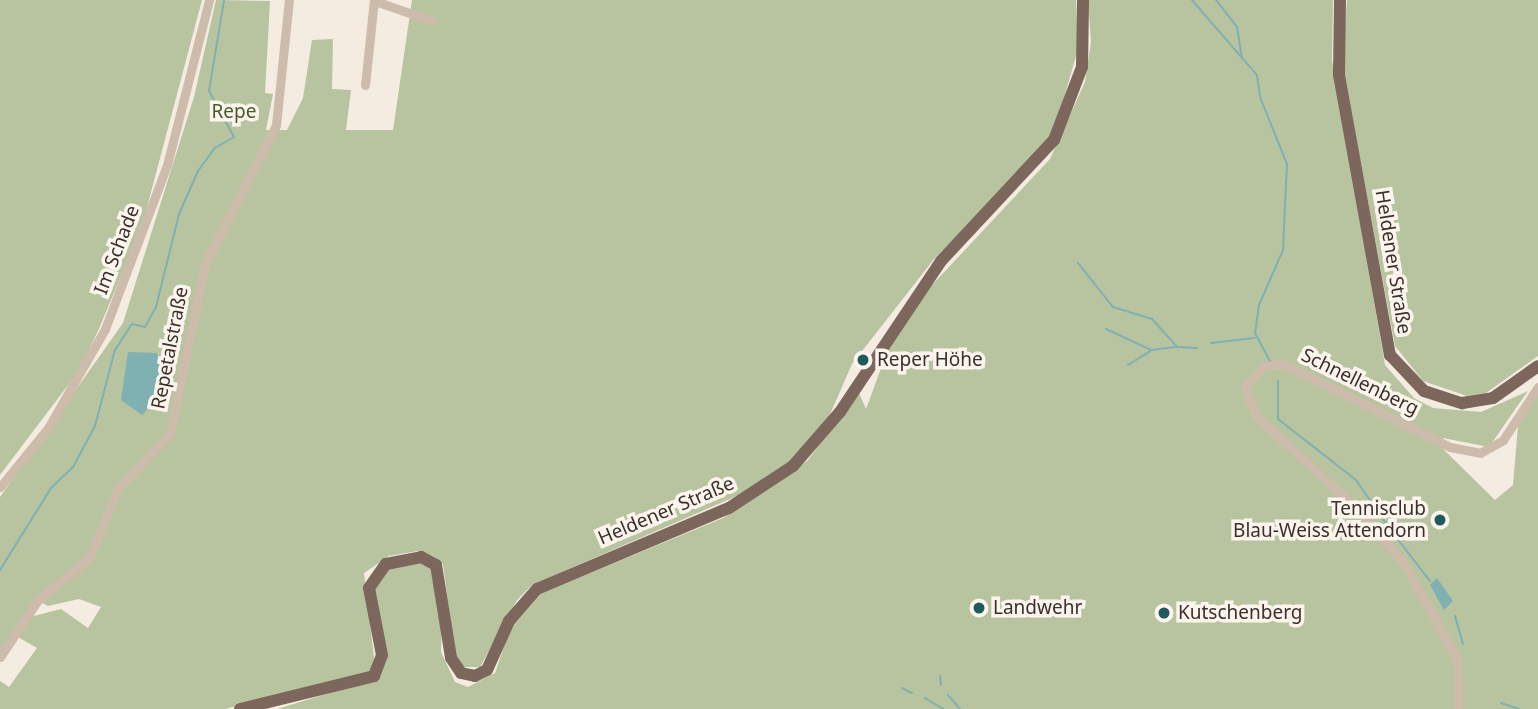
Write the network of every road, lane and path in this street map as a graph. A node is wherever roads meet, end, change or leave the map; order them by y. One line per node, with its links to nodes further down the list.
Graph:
1 (209, 0): 10 (street, Im Schade)
2 (289, 0): 11 (street, Repetalstraße)
3 (1083, 0): 12 (main road, Heldener Straße)
4 (1340, 0): 8 (main road, Heldener Straße)
5 (375, 1): 6 (street); 7 (street)
6 (432, 21)
7 (365, 85)
8 (1538, 366)
9 (1538, 387): 13 (street, Schnellenberg)
10 (0, 487)
11 (0, 657)
12 (240, 709)
13 (1458, 709)

